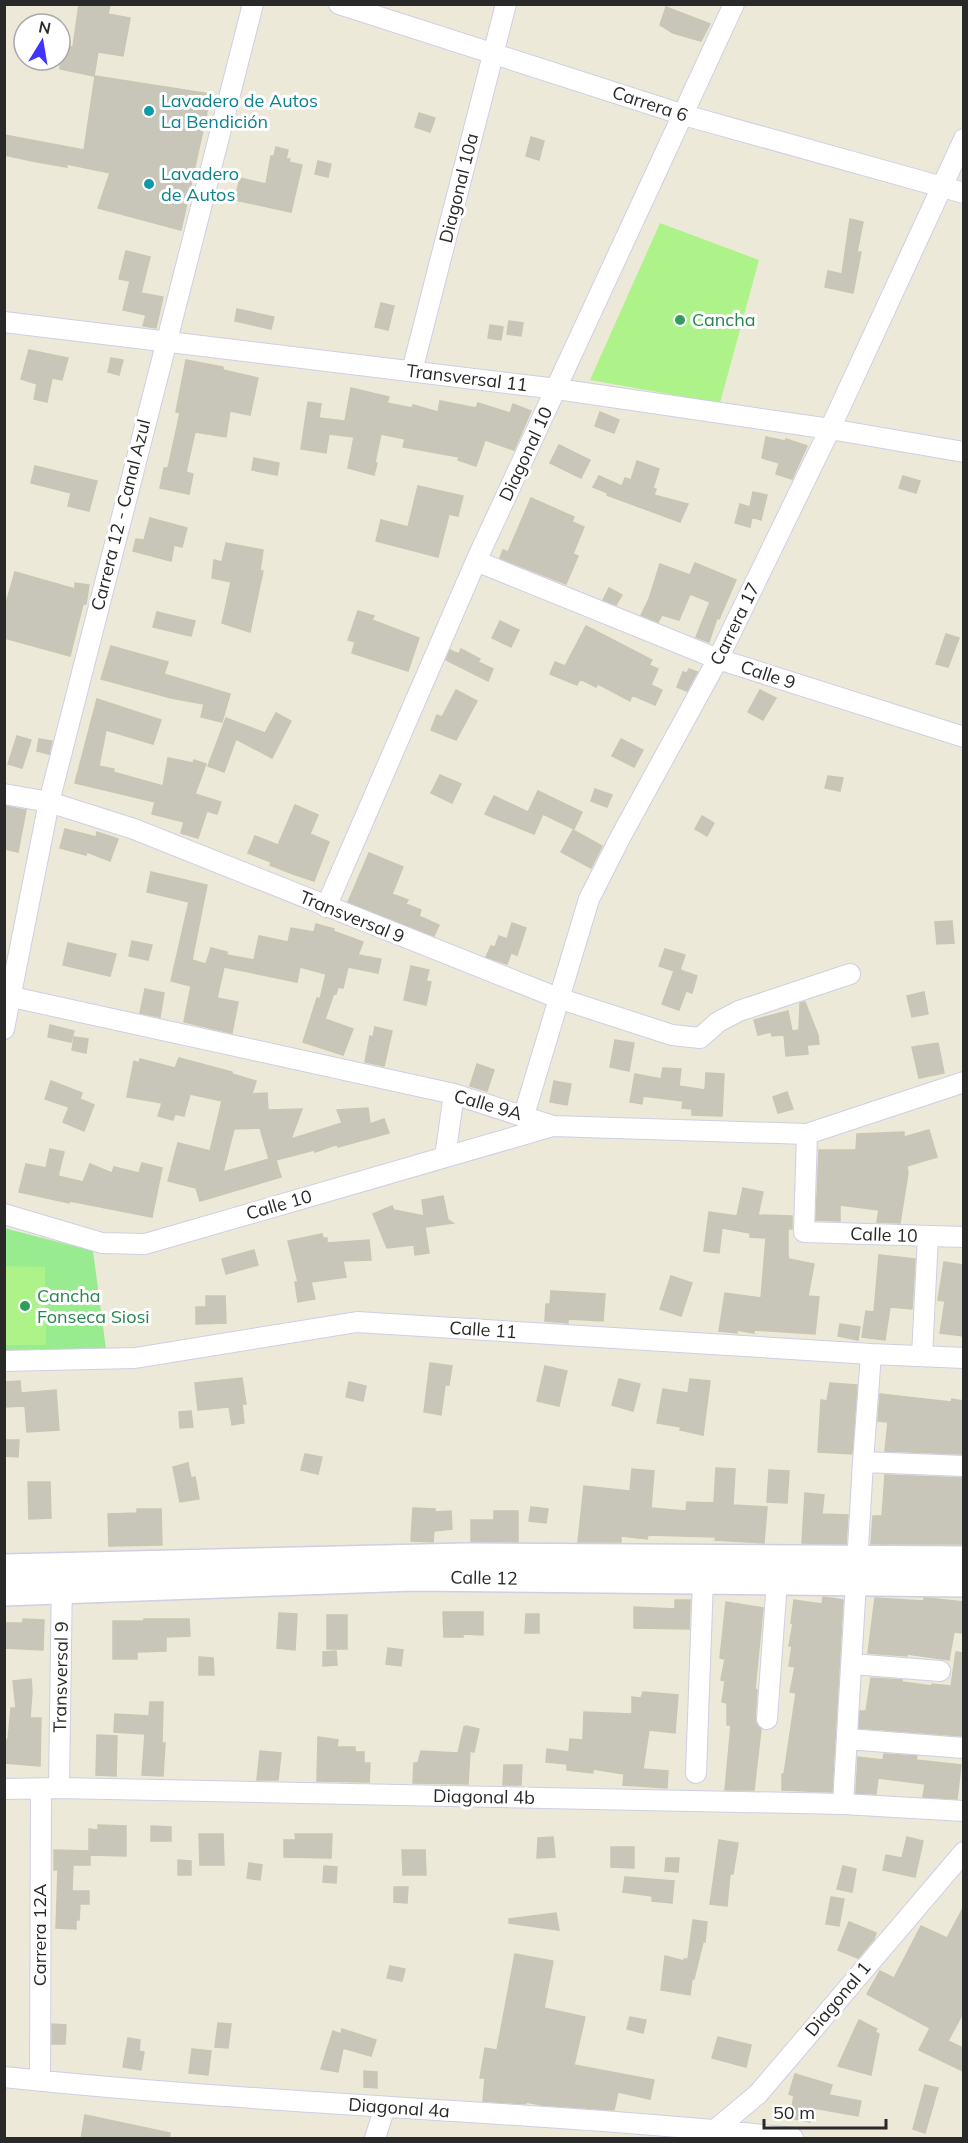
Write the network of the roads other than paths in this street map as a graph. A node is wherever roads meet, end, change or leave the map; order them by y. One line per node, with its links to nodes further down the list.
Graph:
1 (252, 4): 11 (street, Carrera 12 - Canal Azul)
2 (339, 4): 5 (street, Carrera 6)
3 (506, 4): 5 (street, Diagonal 10a)
4 (734, 4): 6 (street, Diagonal 10)
5 (493, 52): 6 (street, Carrera 6); 12 (street, Diagonal 10a)
6 (684, 115): 8 (street, Carrera 6); 13 (street, Diagonal 10)
7 (963, 139): 8 (street, Carrera 17)
8 (942, 186): 9 (street, Carrera 6); 14 (street, Carrera 17)
9 (963, 193)
10 (4, 322): 11 (street, Transversal 11)
11 (165, 342): 12 (street, Transversal 11); 20 (street, Carrera 12 - Canal Azul)
12 (412, 371): 13 (street, Transversal 11)
13 (557, 389): 14 (street, Transversal 11); 16 (street, Diagonal 10)
14 (830, 429): 15 (street, Transversal 11); 17 (street, Carrera 17)
15 (963, 452)
16 (476, 561): 17 (street, Calle 9); 21 (street, Diagonal 10)
17 (718, 659): 18 (street, Calle 9); 24 (street, Carrera 17)
18 (963, 737)
19 (4, 794): 20 (street, Transversal 9)
20 (49, 802): 21 (street, Transversal 9); 23 (street, Carrera 12 - Canal Azul)
21 (326, 907): 24 (street, Transversal 9)
22 (850, 974): 24 (street, Transversal 9)
23 (12, 997): 25 (street, Carrera 12 - Canal Azul); 27 (street, Calle 9A)
24 (558, 998): 28 (street, Carrera 17)
25 (4, 1029)
26 (963, 1082): 30 (street, Calle 9A)
27 (454, 1094): 28 (street, Calle 9A); 31 (street)
28 (524, 1115): 29 (street, Calle 9A)
29 (553, 1126): 30 (street, Calle 9A); 31 (street, Calle 10)
30 (807, 1134): 33 (street, Calle 10)
31 (446, 1157): 32 (street, Calle 10)
32 (4, 1214)
33 (928, 1236): 34 (street, Calle 10); 36 (street)
34 (963, 1237)
35 (871, 1354): 36 (street, Calle 11); 38 (street, Calle 11); 39 (street)
36 (922, 1356): 37 (street, Calle 11)
37 (963, 1358)
38 (4, 1361)
39 (863, 1462): 40 (street); 44 (street)
40 (963, 1466)
41 (963, 1560): 44 (street, Calle 12)
42 (4, 1568): 45 (street, Calle 12)
43 (644, 1569): 44 (street, Calle 12); 45 (street, Calle 12); 46 (street, Calle 12)
44 (857, 1571): 47 (street, Calle 12); 48 (street, Calle 12); 50 (street)
45 (62, 1578): 49 (street, Calle 12); 56 (street, Transversal 9)
46 (703, 1580): 47 (street, Calle 12); 55 (street)
47 (777, 1581): 52 (street)
48 (963, 1583)
49 (4, 1592)
50 (852, 1664): 51 (street); 53 (street)
51 (940, 1671)
52 (766, 1719)
53 (847, 1739): 54 (street); 58 (street)
54 (963, 1748)
55 (696, 1773)
56 (50, 1788): 57 (street, Diagonal 4b); 58 (street, Diagonal 4b); 62 (street, Carrera 12A)
57 (4, 1789)
58 (843, 1804): 59 (street, Diagonal 4b)
59 (963, 1811)
60 (963, 1852): 65 (street, Diagonal 1)
61 (4, 2077): 62 (street, Diagonal 4a)
62 (40, 2081): 63 (street, Diagonal 4a)
63 (385, 2107): 64 (street, Diagonal 4a); 66 (street)
64 (597, 2130): 65 (street, Diagonal 4a)
65 (710, 2134): 67 (street, Diagonal 4a)
66 (375, 2139)
67 (794, 2139)

